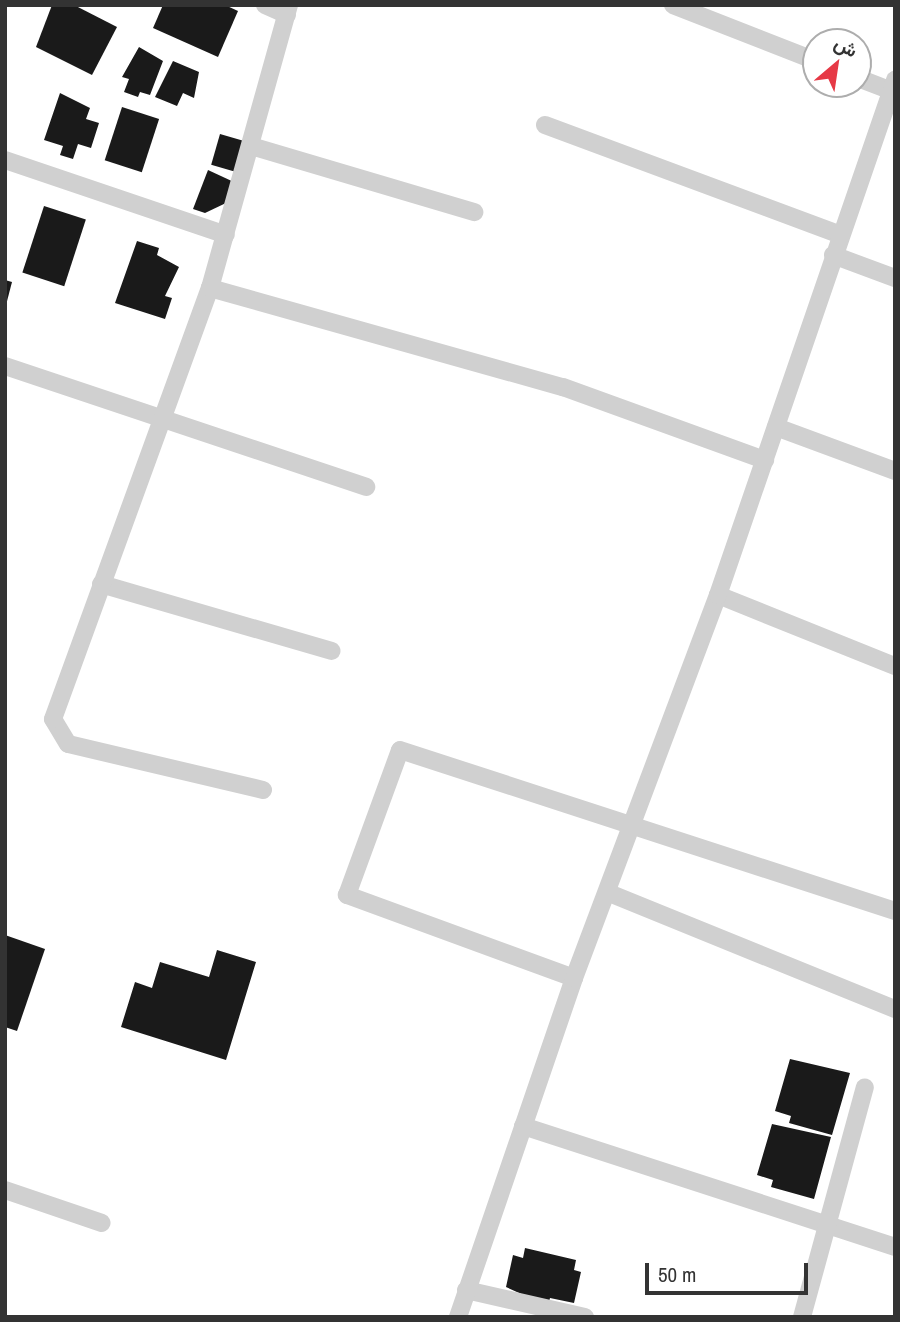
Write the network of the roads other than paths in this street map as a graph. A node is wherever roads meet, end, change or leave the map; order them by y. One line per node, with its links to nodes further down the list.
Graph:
1 (265, 5): 3 (street)
2 (673, 5): 4 (street)
3 (288, 10): 8 (street)
4 (802, 56)
5 (872, 82): 6 (street)
6 (893, 88): 12 (street)
7 (545, 125): 12 (street)
8 (251, 146): 10 (street); 11 (street)
9 (5, 160): 11 (street)
10 (474, 212)
11 (226, 235): 15 (street)
12 (840, 235): 13 (street)
13 (833, 255): 14 (street); 18 (street)
14 (895, 278)
15 (210, 288): 17 (street); 19 (street)
16 (5, 366): 17 (street)
17 (163, 419): 21 (street); 22 (street)
18 (776, 427): 19 (street); 20 (street)
19 (765, 460): 23 (street)
20 (895, 471)
21 (366, 486)
22 (101, 584): 24 (street); 26 (street)
23 (718, 595): 25 (street); 27 (street)
24 (331, 650)
25 (895, 666)
26 (263, 790)
27 (637, 822): 28 (street); 29 (street); 30 (street)
28 (608, 893): 30 (street); 31 (street)
29 (895, 911)
30 (574, 978): 33 (street)
31 (895, 1009)
32 (865, 1087): 36 (street)
33 (523, 1126): 36 (street); 38 (street)
34 (5, 1190): 35 (street)
35 (102, 1223)
36 (828, 1224): 37 (street); 41 (street)
37 (895, 1247)
38 (466, 1290): 39 (street); 40 (street)
39 (457, 1317)
40 (585, 1317)
41 (802, 1317)

